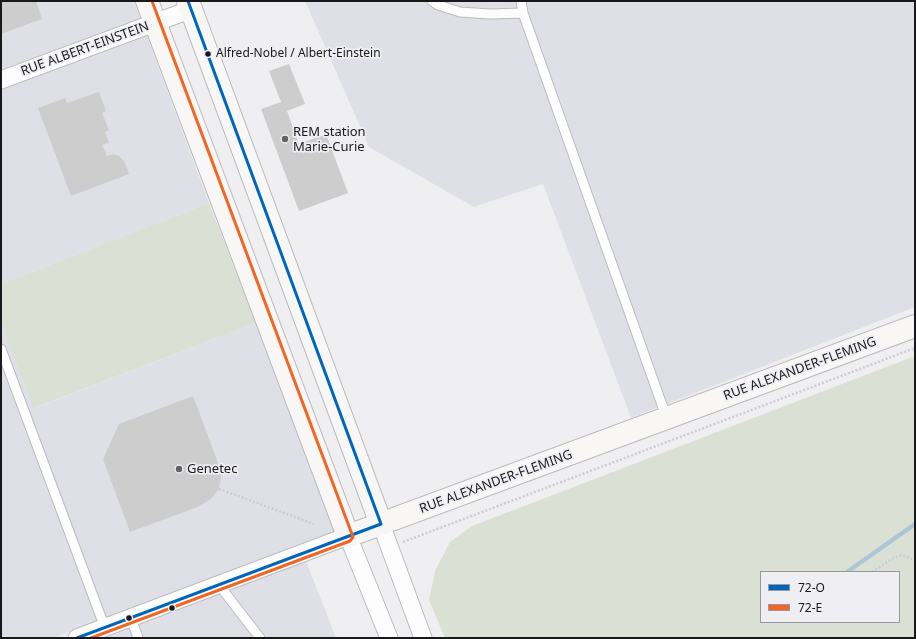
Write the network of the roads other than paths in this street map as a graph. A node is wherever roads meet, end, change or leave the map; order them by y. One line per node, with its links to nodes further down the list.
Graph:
1 (147, 1): 6 (street)
2 (432, 1): 5 (lane)
3 (521, 1): 5 (lane)
4 (190, 5): 6 (street, RUE ALBERT-EINSTEIN); 11 (street)
5 (522, 13): 10 (lane)
6 (156, 23): 7 (street, RUE ALBERT-EINSTEIN); 12 (street)
7 (1, 80)
8 (915, 326): 10 (street, RUE ALEXANDER-FLEMING)
9 (1, 349): 15 (lane)
10 (667, 418): 11 (street, RUE ALEXANDER-FLEMING)
11 (381, 524): 12 (street, RUE ALEXANDER-FLEMING); 20 (street)
12 (348, 536): 13 (street, RUE ALEXANDER-FLEMING); 19 (street)
13 (219, 585): 14 (street, RUE ALEXANDER-FLEMING); 18 (lane)
14 (131, 618): 15 (street, RUE ALEXANDER-FLEMING); 17 (lane)
15 (105, 628): 16 (street, RUE ALEXANDER-FLEMING)
16 (77, 638)
17 (138, 638)
18 (260, 638)
19 (389, 638)
20 (424, 638)

